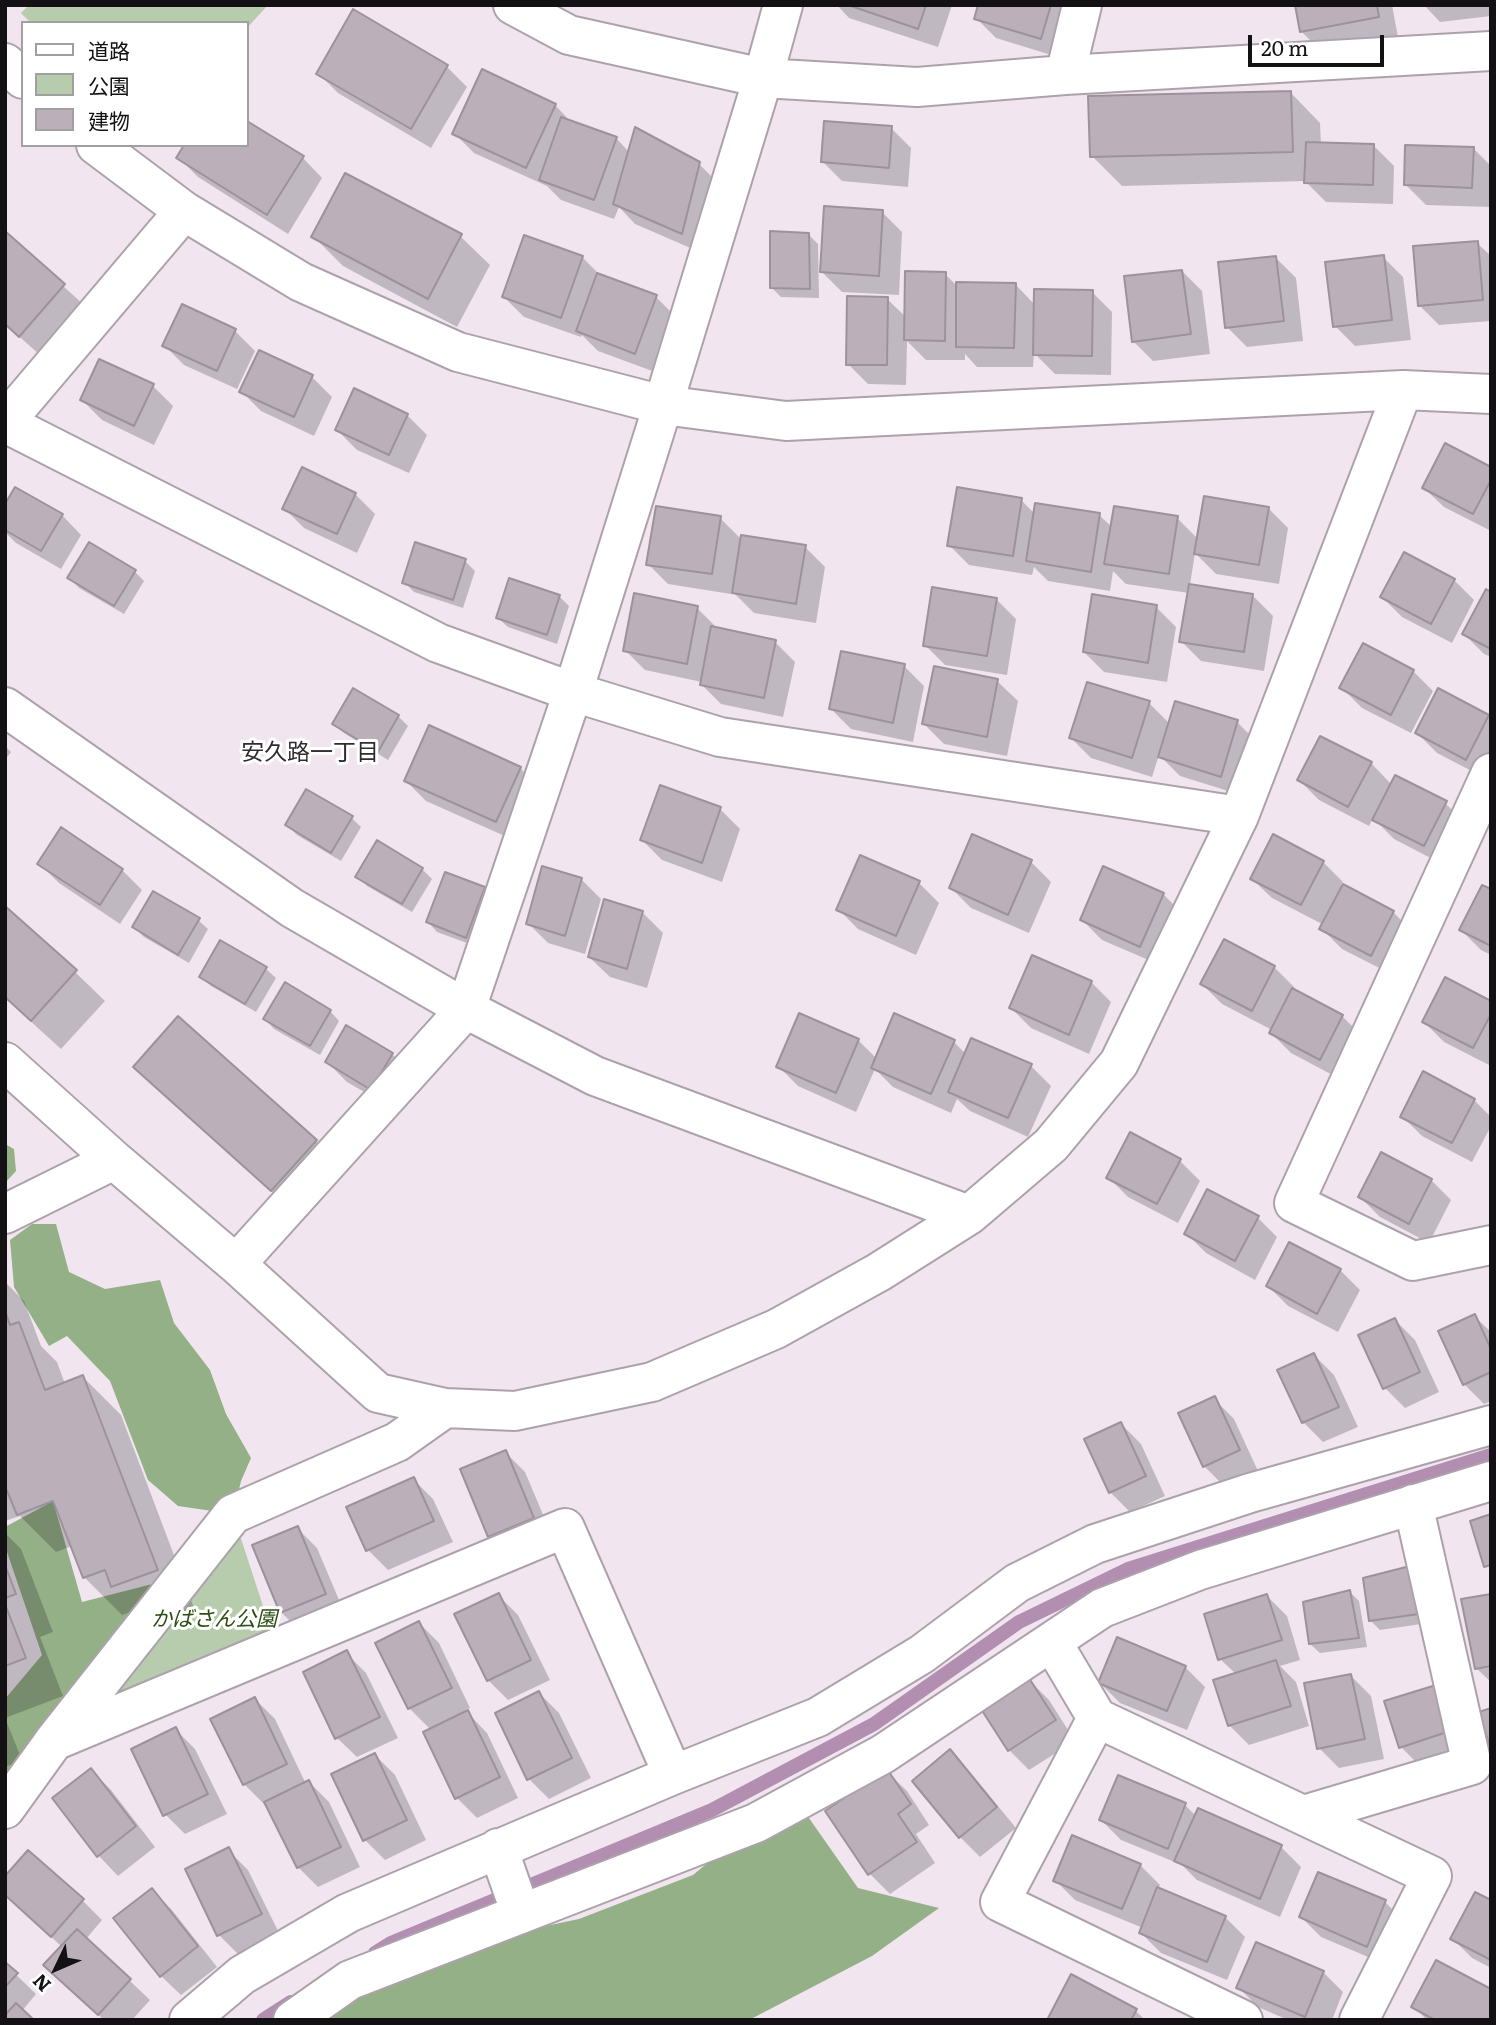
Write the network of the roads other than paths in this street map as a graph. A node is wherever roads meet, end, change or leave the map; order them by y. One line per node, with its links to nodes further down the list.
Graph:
1 (513, 5): 8 (street)
2 (783, 5): 8 (street)
3 (1082, 5): 6 (street)
4 (1491, 51): 6 (street)
5 (5, 63): 7 (street)
6 (1065, 75): 8 (street)
7 (21, 77)
8 (763, 78): 13 (street)
9 (99, 147): 10 (street)
10 (184, 211): 13 (street); 14 (street)
11 (1403, 390): 12 (street); 13 (street); 18 (street)
12 (1491, 394)
13 (663, 405): 15 (street)
14 (5, 423): 15 (street)
15 (573, 692): 18 (street); 19 (street)
16 (5, 707): 19 (street)
17 (1491, 773): 24 (street)
18 (1240, 816): 23 (street)
19 (466, 1009): 23 (street); 25 (street)
20 (5, 1062): 21 (street)
21 (114, 1160): 22 (street); 25 (street)
22 (5, 1214)
23 (969, 1215): 26 (street)
24 (1491, 1245)
25 (236, 1264): 26 (street)
26 (445, 1408): 32 (street)
27 (1491, 1425): 33 (street)
28 (1491, 1481): 29 (street)
29 (1413, 1504): 30 (street); 35 (street)
30 (1052, 1642): 31 (street); 37 (street)
31 (1097, 1718): 35 (street); 40 (street)
32 (54, 1741): 33 (street); 34 (street)
33 (673, 1775): 36 (street)
34 (5, 1809)
35 (1304, 1815): 41 (street)
36 (498, 1848): 37 (street); 38 (street)
37 (521, 1914): 39 (street)
38 (189, 2020)
39 (293, 2020)
40 (1243, 2020)
41 (1359, 2020)

